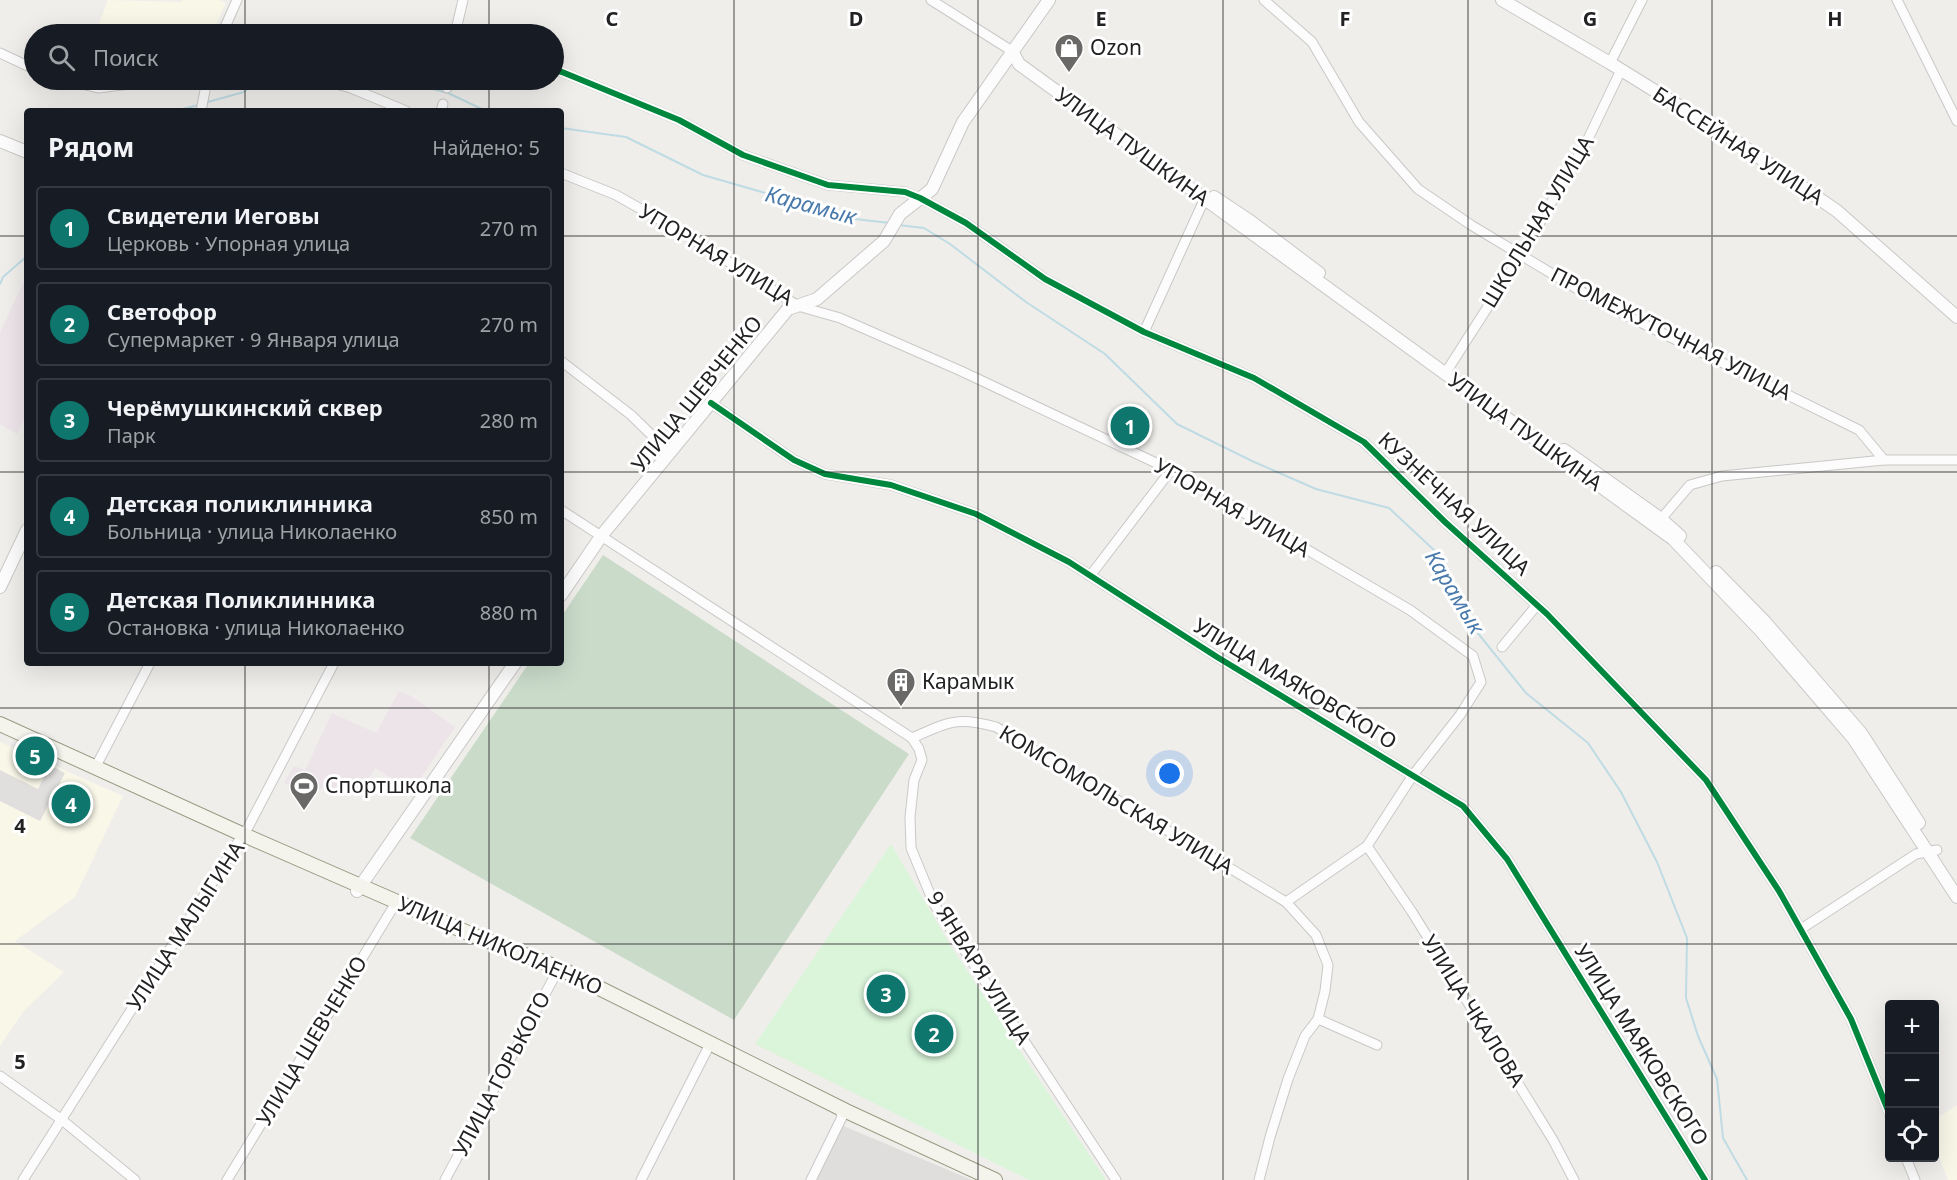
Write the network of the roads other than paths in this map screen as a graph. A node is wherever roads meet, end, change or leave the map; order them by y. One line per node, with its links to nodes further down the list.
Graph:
1 (237, 0): 9 (street)
2 (463, 0): 10 (street)
3 (931, 0): 11 (street, УЛИЦА ПУШКИНА)
4 (1048, 0): 11 (street)
5 (1264, 0): 26 (street, ПРОМЕЖУТОЧНАЯ УЛИЦА)
6 (1502, 0): 14 (street, БАССЕЙНАЯ УЛИЦА)
7 (1642, 0): 14 (street, ШКОЛЬНАЯ УЛИЦА)
8 (1897, 0): 20 (street)
9 (227, 24)
10 (457, 24)
11 (1012, 51): 24 (street); 25 (street, УЛИЦА ПУШКИНА)
12 (0, 53): 13 (street)
13 (24, 64)
14 (1616, 67): 26 (street, ШКОЛЬНАЯ УЛИЦА); 28 (street, БАССЕЙНАЯ УЛИЦА)
15 (564, 73): 24 (street, КУЗНЕЧНАЯ УЛИЦА)
16 (205, 90): 18 (street)
17 (356, 90): 19 (street)
18 (202, 108)
19 (399, 108)
20 (1957, 121)
21 (0, 141): 22 (street)
22 (24, 151)
23 (564, 174): 27 (street, УПОРНАЯ УЛИЦА)
24 (920, 198): 27 (street, УЛИЦА ШЕВЧЕНКО); 29 (street, КУЗНЕЧНАЯ УЛИЦА)
25 (1208, 198): 29 (street); 31 (street, УЛИЦА ПУШКИНА); 56 (street, УЛИЦА ПУШКИНА)
26 (1521, 255): 31 (street, ШКОЛЬНАЯ УЛИЦА); 34 (street, ПРОМЕЖУТОЧНАЯ УЛИЦА)
27 (798, 306): 32 (street, УЛИЦА ШЕВЧЕНКО); 36 (street, УПОРНАЯ УЛИЦА)
28 (1957, 317)
29 (1144, 332): 44 (street, КУЗНЕЧНАЯ УЛИЦА)
30 (564, 363): 33 (street)
31 (1448, 369): 38 (street, УЛИЦА ПУШКИНА)
32 (711, 403): 33 (street, УЛИЦА ШЕВЧЕНКО); 41 (street, УЛИЦА МАЯКОВСКОГО)
33 (670, 453): 39 (street, УЛИЦА ШЕВЧЕНКО)
34 (1884, 460): 35 (street); 38 (street)
35 (1957, 460)
36 (1171, 470): 41 (street); 53 (street, УПОРНАЯ УЛИЦА)
37 (564, 512): 39 (street)
38 (1662, 519): 56 (street, УЛИЦА ПУШКИНА)
39 (602, 535): 43 (street, УЛИЦА ШЕВЧЕНКО); 51 (street)
40 (24, 536): 42 (street)
41 (1090, 576): 53 (street, УЛИЦА МАЯКОВСКОГО)
42 (0, 587)
43 (564, 591)
44 (1537, 605): 45 (street); 62 (street, КУЗНЕЧНАЯ УЛИЦА)
45 (1502, 647)
46 (148, 666): 52 (street)
47 (332, 666): 54 (street, УЛИЦА МАЛЫГИНА)
48 (513, 666): 58 (street)
49 (0, 724): 52 (main road, УЛИЦА НИКОЛАЕНКО)
50 (0, 729): 54 (main road, УЛИЦА НИКОЛАЕНКО)
51 (912, 738): 60 (street, КОМСОМОЛЬСКАЯ УЛИЦА); 80 (street, 9 ЯНВАРЯ УЛИЦА)
52 (96, 766): 54 (main road, УЛИЦА НИКОЛАЕНКО)
53 (1413, 775): 55 (street, УПОРНАЯ УЛИЦА); 83 (street, УЛИЦА МАЯКОВСКОГО)
54 (242, 837): 58 (main road, УЛИЦА НИКОЛАЕНКО); 70 (street, УЛИЦА МАЛЫГИНА)
55 (1367, 846): 60 (street, УПОРНАЯ УЛИЦА); 82 (street, УЛИЦА ЧКАЛОВА)
56 (1932, 851): 57 (street, УЛИЦА ПУШКИНА); 59 (street, УЛИЦА ПУШКИНА); 62 (street)
57 (1957, 882)
58 (359, 888): 61 (main road, УЛИЦА НИКОЛАЕНКО)
59 (1957, 897)
60 (1286, 902): 64 (street, КОМСОМОЛЬСКАЯ УЛИЦА)
61 (395, 904): 63 (main road, УЛИЦА НИКОЛАЕНКО); 74 (street, УЛИЦА ШЕВЧЕНКО)
62 (1801, 929): 68 (street, КУЗНЕЧНАЯ УЛИЦА)
63 (557, 972): 66 (main road, УЛИЦА НИКОЛАЕНКО); 75 (street, УЛИЦА ГОРЬКОГО)
64 (1318, 1019): 65 (street); 81 (street, КОМСОМОЛЬСКАЯ УЛИЦА)
65 (1377, 1045)
66 (709, 1047): 69 (main road, УЛИЦА НИКОЛАЕНКО); 76 (street)
67 (0, 1076): 70 (street)
68 (1887, 1108)
69 (841, 1113): 77 (street); 78 (main road, УЛИЦА НИКОЛАЕНКО); 79 (main road, УЛИЦА НИКОЛАЕНКО)
70 (62, 1120): 72 (street, УЛИЦА МАЛЫГИНА); 73 (street)
71 (1908, 1162): 84 (street)
72 (23, 1180)
73 (135, 1180)
74 (227, 1180)
75 (445, 1180)
76 (641, 1180)
77 (811, 1180)
78 (982, 1180)
79 (995, 1180)
80 (1116, 1180)
81 (1260, 1180)
82 (1574, 1180)
83 (1705, 1180)
84 (1915, 1180)

